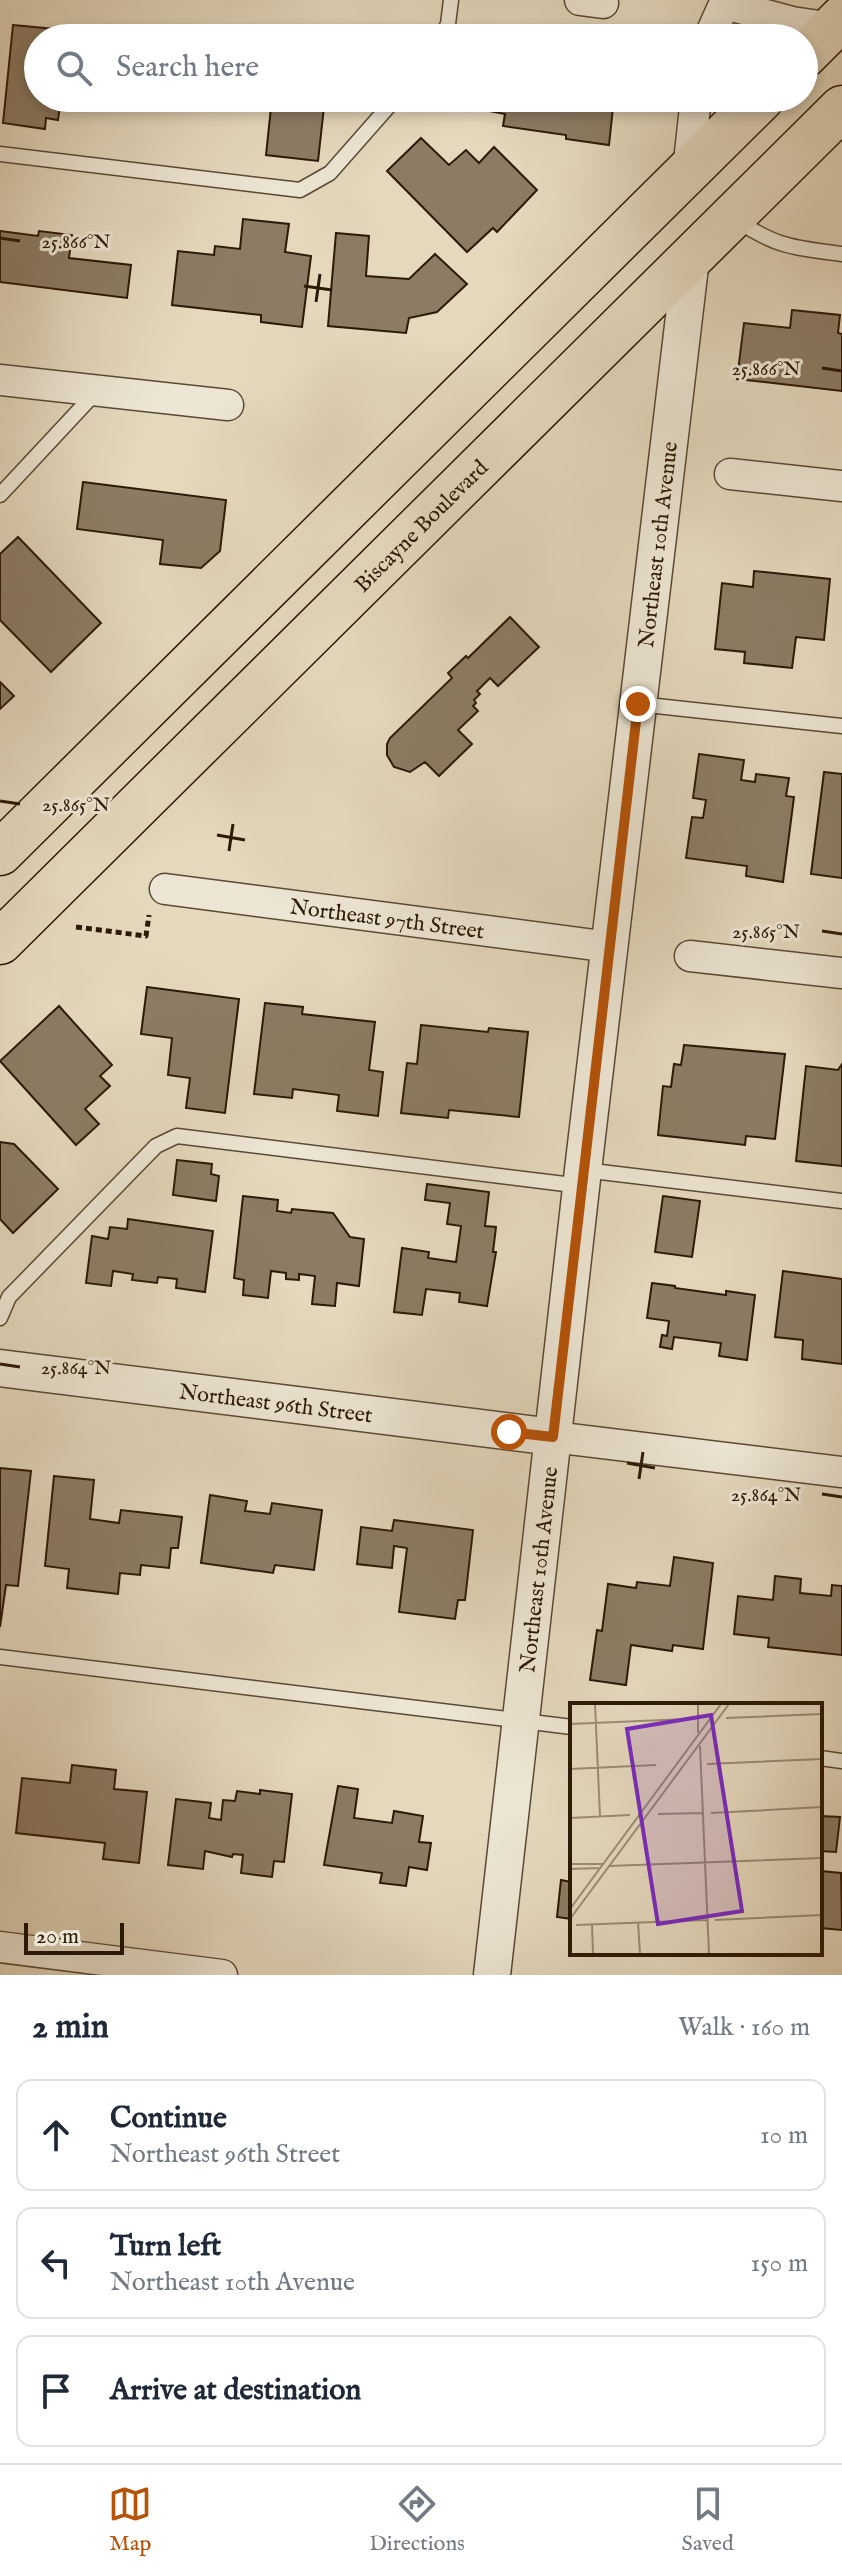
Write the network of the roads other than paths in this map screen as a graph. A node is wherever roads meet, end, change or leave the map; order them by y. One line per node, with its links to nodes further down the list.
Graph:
1 (451, 0): 3 (lane)
2 (725, 2): 4 (street); 5 (street)
3 (448, 24)
4 (715, 24)
5 (798, 24)
6 (842, 108): 12 (main road, Biscayne Boulevard)
7 (385, 112): 10 (lane)
8 (694, 112): 11 (street)
9 (748, 112): 11 (main road)
10 (0, 154)
11 (688, 171): 23 (main road)
12 (732, 217): 13 (lane); 14 (main road, Biscayne Boulevard)
13 (842, 254)
14 (691, 258): 21 (street, Northeast 10th Avenue); 25 (main road, Biscayne Boulevard)
15 (0, 380): 16 (street)
16 (97, 390): 17 (street); 20 (lane)
17 (228, 405)
18 (730, 474): 19 (street)
19 (842, 486)
20 (0, 495)
21 (638, 704): 22 (lane); 26 (street, Northeast 10th Avenue)
22 (842, 726)
23 (0, 853)
24 (165, 889): 26 (street, Northeast 97th Street)
25 (0, 942)
26 (610, 947): 29 (street, Northeast 10th Avenue)
27 (690, 956): 28 (street)
28 (842, 973)
29 (582, 1178): 30 (lane); 31 (lane); 33 (street, Northeast 10th Avenue)
30 (842, 1201)
31 (0, 1318)
32 (0, 1368): 33 (street, Northeast 96th Street)
33 (553, 1437): 34 (street); 36 (street, Northeast 10th Avenue)
34 (842, 1472)
35 (0, 1657): 36 (lane)
36 (521, 1721): 37 (lane); 42 (street, Northeast 10th Avenue)
37 (570, 1727)
38 (822, 1758): 39 (lane)
39 (842, 1761)
40 (0, 1947): 41 (street)
41 (222, 1975)
42 (492, 1975)

